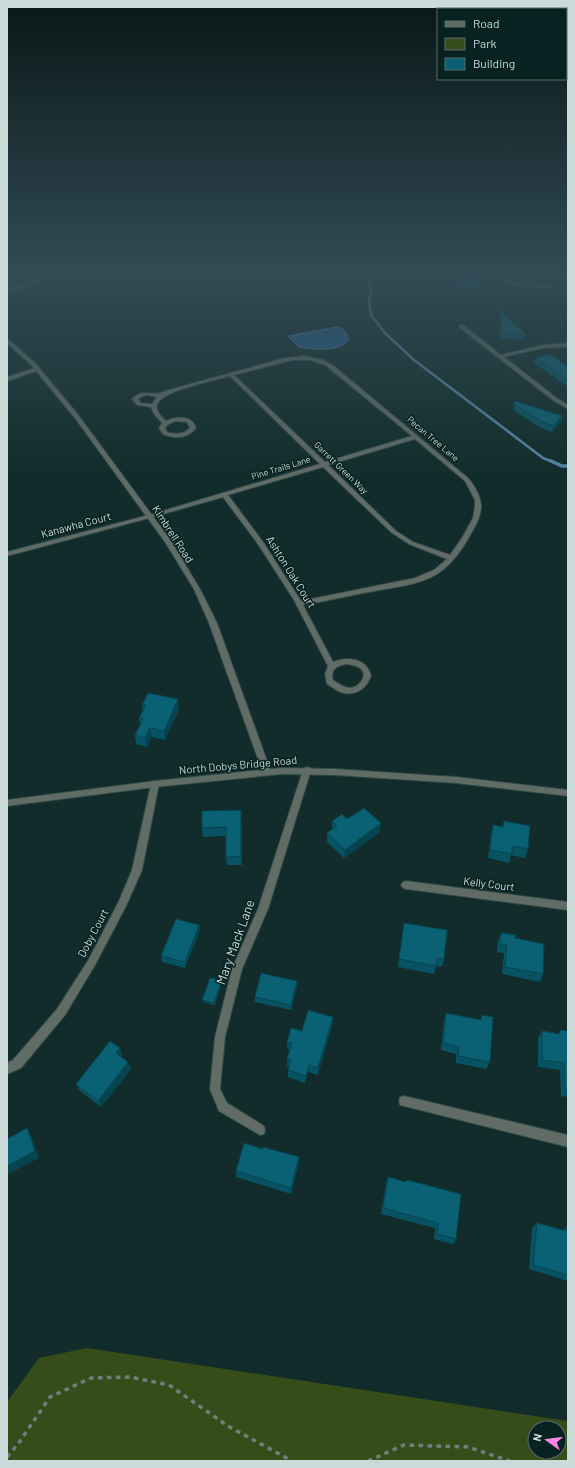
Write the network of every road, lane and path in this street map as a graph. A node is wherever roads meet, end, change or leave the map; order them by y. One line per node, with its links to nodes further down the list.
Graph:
1 (9, 342): 5 (street, Kimbrell Road)
2 (482, 342): 4 (street)
3 (568, 345): 4 (street)
4 (502, 356): 10 (street)
5 (38, 369): 7 (street); 15 (street, Kimbrell Road)
6 (230, 374): 8 (street, Pecan Tree Lane); 12 (street, Pecan Tree Lane); 13 (street, Garrett Green Way)
7 (7, 379)
8 (161, 396): 9 (street); 9 (street)
9 (154, 406): 11 (street)
10 (568, 407)
11 (165, 423): 11 (street)
12 (416, 437): 13 (street, Pine Trails Lane); 17 (street, Pecan Tree Lane)
13 (323, 464): 14 (street, Pine Trails Lane); 17 (street, Garrett Green Way)
14 (224, 494): 15 (street, Pine Trails Lane); 18 (street, Ashton Oak Court)
15 (151, 516): 16 (street, Kanawha Court); 21 (street, Kimbrell Road)
16 (7, 554)
17 (451, 558): 18 (street, Pecan Tree Lane)
18 (299, 604): 19 (street, Ashton Oak Court)
19 (332, 667): 19 (street, Ashton Oak Court)
20 (307, 770): 21 (street, North Dobys Bridge Road); 23 (street, North Dobys Bridge Road); 29 (street, Mary Mack Lane)
21 (267, 771): 22 (street, North Dobys Bridge Road)
22 (155, 784): 24 (street, North Dobys Bridge Road); 27 (street, Doby Court)
23 (568, 793)
24 (7, 803)
25 (406, 885): 26 (street, Kelly Court)
26 (568, 906)
27 (7, 1069)
28 (404, 1101): 30 (street)
29 (260, 1130)
30 (568, 1141)
31 (7, 1457): 32 (path)
32 (292, 1461)
33 (368, 1461): 34 (path)
34 (510, 1461)

